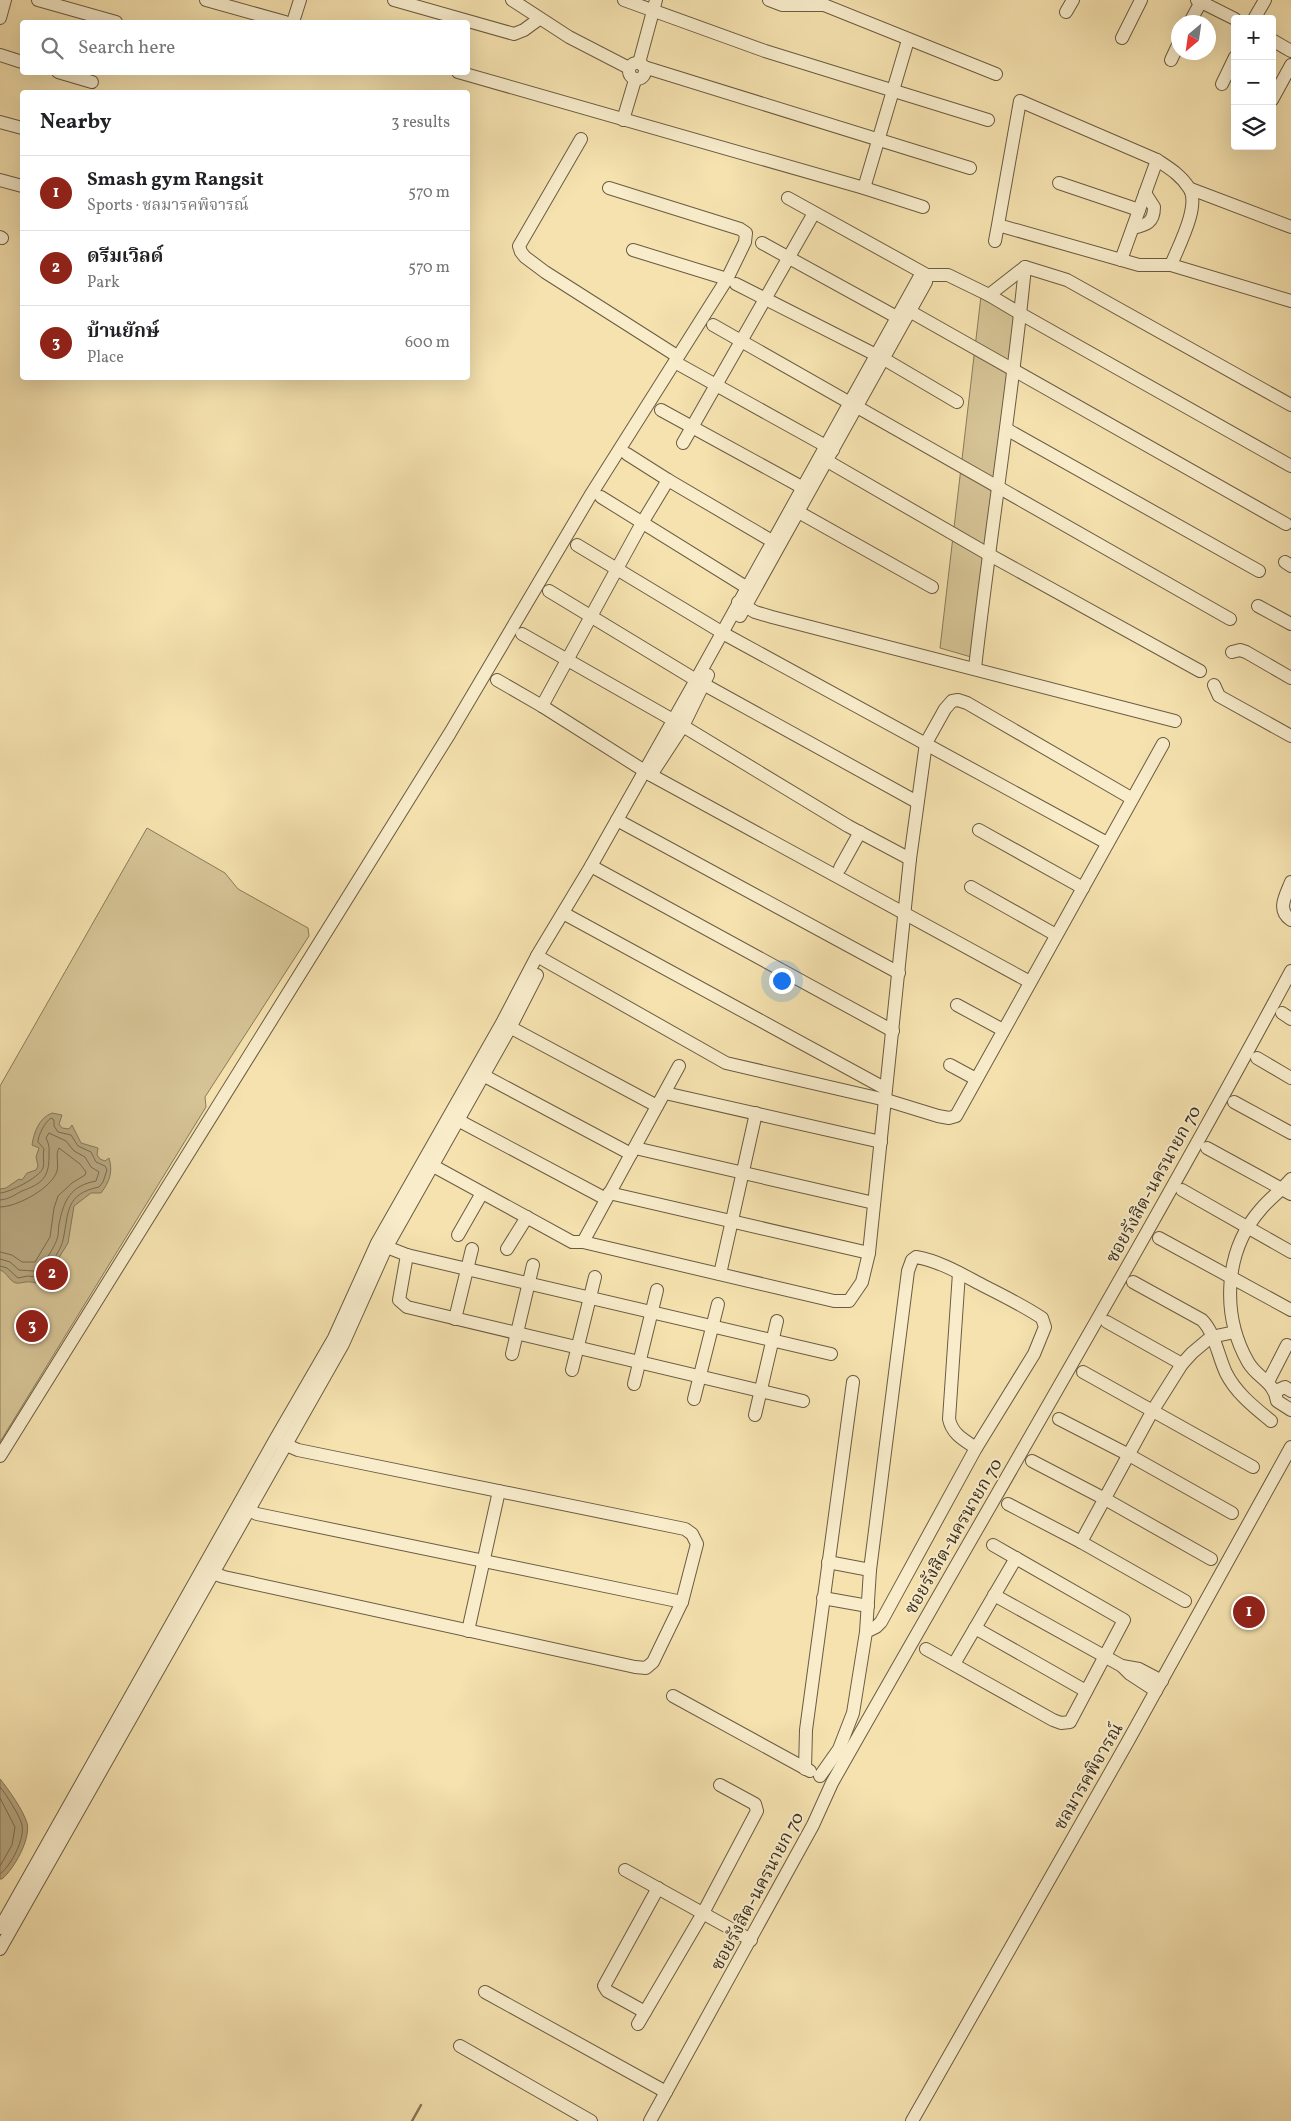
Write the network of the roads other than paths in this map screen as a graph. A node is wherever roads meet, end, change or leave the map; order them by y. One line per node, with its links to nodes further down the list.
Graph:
1 (5, 0): 18 (street)
2 (38, 0): 20 (street)
3 (206, 0): 21 (street)
4 (300, 0): 22 (street)
5 (394, 0): 23 (street)
6 (512, 0): 19 (street)
7 (624, 0): 13 (street)
8 (768, 0): 26 (street)
9 (1073, 0): 14 (street)
10 (1141, 0): 25 (street)
11 (1265, 0): 16 (street)
12 (1200, 1): 15 (street); 17 (street)
13 (654, 6): 32 (street); 39 (street)
14 (1066, 12)
15 (1193, 15)
16 (1256, 15)
17 (1231, 17)
18 (0, 18)
19 (539, 19): 24 (street); 32 (street)
20 (109, 20)
21 (278, 20)
22 (294, 20)
23 (465, 20)
24 (470, 22)
25 (1122, 38)
26 (908, 40): 34 (street); 39 (street)
27 (1276, 42): 28 (street)
28 (1291, 51)
29 (0, 56): 31 (street)
30 (1234, 60): 38 (street)
31 (20, 61)
32 (637, 66): 41 (street); 46 (street)
33 (1291, 66): 40 (street)
34 (996, 74)
35 (68, 75): 37 (street)
36 (468, 75): 41 (street)
37 (92, 82)
38 (1222, 84)
39 (893, 90): 42 (street); 46 (street)
40 (1276, 93)
41 (623, 120): 53 (street)
42 (988, 120)
43 (0, 124): 44 (street)
44 (20, 128)
45 (581, 139): 80 (street)
46 (878, 139): 48 (street); 53 (street)
47 (1157, 160): 54 (street); 55 (street); 60 (street)
48 (970, 168)
49 (0, 180): 51 (street)
50 (1060, 183): 58 (street)
51 (20, 185)
52 (610, 188): 71 (street)
53 (864, 188): 57 (street)
54 (1191, 189): 61 (street); 68 (street)
55 (1145, 192): 58 (street); 62 (street)
56 (788, 198): 59 (street)
57 (923, 207)
58 (1139, 210): 62 (street)
59 (814, 213): 66 (street); 70 (street)
60 (998, 225): 63 (street); 67 (street)
61 (1291, 227)
62 (1133, 228): 67 (street)
63 (995, 241)
64 (762, 243): 66 (street)
65 (632, 250): 71 (street)
66 (788, 257): 73 (street); 75 (street)
67 (1121, 260): 68 (street)
68 (1171, 265): 74 (street)
69 (1025, 267): 72 (street); 76 (street); 85 (street)
70 (927, 275): 72 (street); 75 (street)
71 (731, 282): 73 (street); 80 (street)
72 (989, 295): 76 (street)
73 (765, 299): 78 (street); 79 (street)
74 (1291, 301)
75 (903, 314): 79 (street); 81 (street)
76 (1021, 314): 81 (street); 92 (street)
77 (713, 325): 78 (street)
78 (741, 342): 82 (street); 84 (street)
79 (880, 358): 83 (street); 84 (street)
80 (679, 360): 82 (street); 236 (street)
81 (1013, 370): 88 (street); 99 (street)
82 (716, 385): 87 (street); 90 (street)
83 (956, 402)
84 (853, 405): 90 (street); 94 (street)
85 (1291, 405)
86 (661, 410): 87 (street)
87 (693, 427): 89 (street); 95 (street)
88 (1006, 429): 94 (street); 104 (street)
89 (683, 443)
90 (826, 453): 95 (street); 102 (street)
91 (627, 454): 93 (street)
92 (1291, 466)
93 (668, 480): 98 (street); 100 (street)
94 (999, 489): 102 (street); 111 (street)
95 (805, 490): 97 (street)
96 (601, 497): 98 (street)
97 (795, 510): 100 (street); 106 (street); 108 (street)
98 (642, 523): 103 (street); 105 (street)
99 (1286, 524)
100 (772, 541): 105 (street)
101 (576, 545): 103 (street)
102 (988, 554): 117 (street); 118 (street)
103 (617, 570): 110 (street); 114 (street)
104 (1258, 571)
105 (746, 587): 108 (street)
106 (932, 588)
107 (549, 591): 110 (street)
108 (742, 604): 114 (street); 117 (street)
109 (1258, 606): 112 (street)
110 (591, 617): 116 (street); 121 (street)
111 (1230, 619)
112 (1291, 624)
113 (522, 634): 116 (street)
114 (725, 634): 121 (street); 127 (street)
115 (1232, 652): 119 (street)
116 (567, 661): 123 (street); 125 (street)
117 (974, 668): 124 (street)
118 (1200, 671)
119 (1291, 678)
120 (497, 680): 123 (street)
121 (699, 682): 125 (street); 131 (street)
122 (1214, 685): 126 (street)
123 (542, 706): 129 (street)
124 (1175, 721)
125 (678, 723): 129 (street); 134 (street)
126 (1291, 736)
127 (926, 743): 130 (street); 131 (street); 135 (street)
128 (1163, 744): 130 (street)
129 (647, 773): 132 (street); 143 (street)
130 (1131, 798): 135 (street)
131 (917, 802): 136 (street)
132 (620, 822): 137 (street); 148 (street)
133 (979, 830): 141 (street)
134 (860, 832): 136 (street); 138 (street)
135 (1107, 843): 141 (street)
136 (910, 859): 143 (street)
137 (594, 868): 142 (street); 153 (street)
138 (840, 868)
139 (1291, 882): 144 (street)
140 (971, 887): 145 (street)
141 (1082, 888): 145 (street)
142 (567, 915): 146 (street); 161 (street)
143 (905, 915): 148 (street); 149 (street)
144 (1291, 920)
145 (1056, 935): 149 (street)
146 (537, 955): 151 (street); 161 (street)
147 (1291, 971): 268 (street, ซอยรังสิต-นครนายก 70)
148 (899, 973): 153 (street)
149 (1030, 982): 152 (street)
150 (957, 1005): 152 (street)
151 (506, 1025): 157 (street); 163 (street)
152 (1003, 1030): 159 (street)
153 (893, 1031): 161 (street)
154 (1257, 1058): 158 (street)
155 (950, 1065): 159 (street)
156 (679, 1066): 160 (street)
157 (479, 1073): 165 (street); 169 (street)
158 (1291, 1078)
159 (976, 1079): 161 (street)
160 (665, 1093): 163 (street); 164 (street)
161 (886, 1094): 167 (street)
162 (1234, 1102): 166 (street)
163 (657, 1106): 169 (street)
164 (756, 1113): 167 (street); 171 (street)
165 (454, 1118): 170 (street); 176 (street)
166 (1291, 1133)
167 (881, 1142): 177 (street)
168 (1207, 1148): 174 (street)
169 (633, 1151): 171 (street); 176 (street)
170 (428, 1164): 175 (street); 184 (street)
171 (743, 1173): 177 (street); 179 (street)
172 (1291, 1179): 174 (street)
173 (1182, 1190): 180 (street)
174 (1287, 1191): 180 (street)
175 (482, 1193): 178 (street); 181 (street)
176 (608, 1196): 179 (street); 183 (street)
177 (874, 1202): 188 (street)
178 (527, 1217): 183 (street); 185 (street)
179 (732, 1222): 188 (street); 193 (street)
180 (1248, 1228): 187 (street); 195 (street)
181 (458, 1235)
182 (1159, 1238): 195 (street)
183 (583, 1242): 193 (street)
184 (382, 1245): 189 (street); 232 (street)
185 (507, 1249)
186 (472, 1250): 191 (street)
187 (1291, 1252)
188 (869, 1253): 193 (street)
189 (407, 1255): 191 (street); 203 (street)
190 (533, 1265): 197 (street)
191 (467, 1269): 197 (street); 203 (street)
192 (960, 1273): 233 (street); 233 (street); 250 (street)
193 (720, 1274)
194 (595, 1277): 199 (street)
195 (1230, 1277): 201 (street); 207 (street)
196 (1133, 1282): 209 (street)
197 (529, 1283): 199 (street); 208 (street)
198 (657, 1290): 202 (street)
199 (590, 1296): 202 (street); 212 (street)
200 (718, 1304): 206 (street)
201 (1291, 1310)
202 (651, 1311): 206 (street); 215 (street)
203 (456, 1319): 208 (street)
204 (778, 1321): 210 (street)
205 (1107, 1322): 216 (street)
206 (712, 1326): 210 (street); 219 (street)
207 (1235, 1332): 209 (street); 222 (street)
208 (517, 1334): 212 (street); 213 (street)
209 (1212, 1338): 216 (street); 231 (street)
210 (773, 1340): 214 (street); 223 (street)
211 (1287, 1345): 222 (street)
212 (578, 1348): 215 (street); 217 (street)
213 (512, 1354)
214 (830, 1354)
215 (639, 1362): 219 (street); 221 (street)
216 (1182, 1364): 227 (street)
217 (572, 1370)
218 (1083, 1372): 227 (street)
219 (700, 1376): 223 (street); 225 (street)
220 (853, 1382): 249 (street)
221 (634, 1384)
222 (1272, 1386): 224 (street); 228 (street)
223 (761, 1391): 226 (street); 229 (street)
224 (1291, 1391)
225 (694, 1399)
226 (803, 1401)
227 (1153, 1410): 235 (street); 238 (street)
228 (1291, 1410)
229 (755, 1414)
230 (1059, 1419): 235 (street)
231 (1271, 1421)
232 (279, 1443): 239 (street); 242 (street)
233 (976, 1448): 259 (street)
234 (1291, 1448): 263 (street, ชลมารคพิจารณ์)
235 (1129, 1455): 240 (street); 243 (street)
236 (0, 1456)
237 (1032, 1461): 240 (street)
238 (1253, 1468)
239 (499, 1491): 248 (street); 255 (street)
240 (1105, 1499): 244 (street); 247 (street)
241 (1008, 1504): 244 (street)
242 (243, 1507): 248 (street); 251 (street)
243 (1232, 1513)
244 (1081, 1542): 254 (street)
245 (993, 1545): 246 (street)
246 (1016, 1558): 252 (street); 261 (street)
247 (1211, 1559)
248 (484, 1560): 255 (street); 258 (street)
249 (828, 1562): 250 (street); 253 (street)
250 (870, 1570): 256 (street)
251 (207, 1571): 258 (street); 273 (street)
252 (994, 1595): 257 (street); 261 (street)
253 (823, 1598): 256 (street); 266 (street)
254 (1185, 1601)
255 (682, 1602): 258 (street)
256 (868, 1606): 259 (street)
257 (975, 1628): 262 (street); 264 (street)
258 (468, 1631)
259 (866, 1632): 267 (street)
260 (926, 1649): 262 (street)
261 (1105, 1656): 263 (street); 264 (street)
262 (954, 1664): 264 (street)
263 (1159, 1686): 282 (street, ชลมารคพิจารณ์)
264 (1086, 1691)
265 (673, 1696): 266 (street)
266 (805, 1768): 267 (street)
267 (820, 1776): 268 (street)
268 (832, 1783): 274 (street, ซอยรังสิต-นครนายก 70)
269 (720, 1785): 272 (street)
270 (625, 1870): 271 (street)
271 (658, 1888): 272 (street); 276 (street)
272 (703, 1913): 274 (street); 276 (street)
273 (1, 1937)
274 (751, 1940): 279 (street, ซอยรังสิต-นครนายก 70)
275 (485, 1992): 279 (street)
276 (645, 2012): 277 (street)
277 (638, 2024)
278 (460, 2046): 280 (street)
279 (666, 2092): 281 (street, ซอยรังสิต-นครนายก 70)
280 (591, 2121)
281 (650, 2121)
282 (912, 2121)

